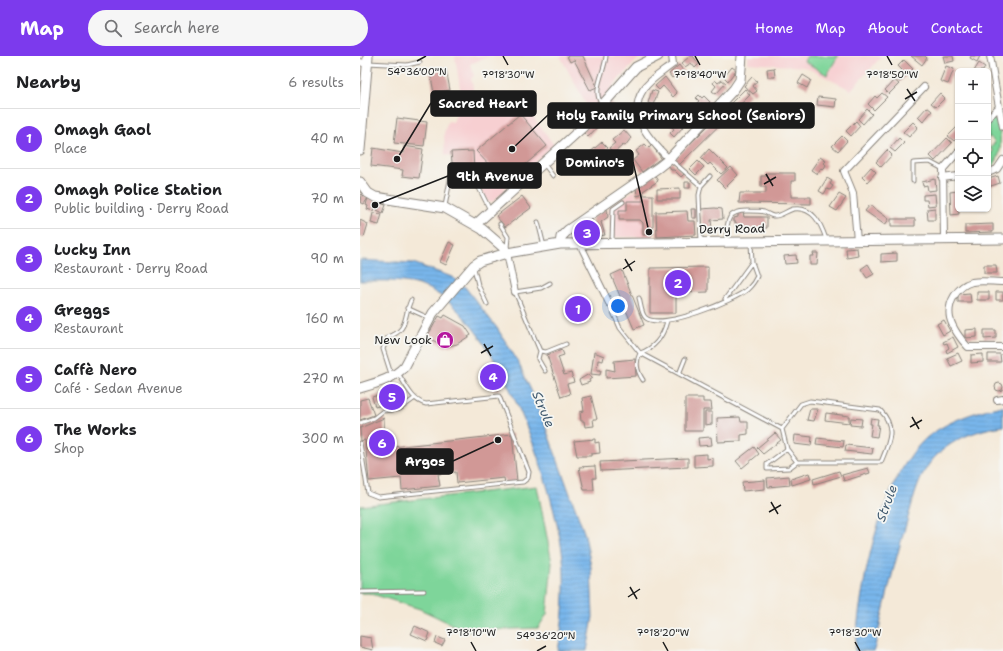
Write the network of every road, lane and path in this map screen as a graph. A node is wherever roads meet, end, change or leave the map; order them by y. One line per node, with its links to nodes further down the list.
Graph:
1 (606, 56): 9 (lane)
2 (658, 56): 9 (street)
3 (672, 56): 15 (street)
4 (742, 56): 15 (street)
5 (990, 56): 10 (street)
6 (365, 61): 7 (lane); 13 (street)
7 (420, 62)
8 (924, 87): 38 (street)
9 (602, 105): 17 (street)
10 (999, 107): 11 (street); 12 (street)
11 (991, 115)
12 (1003, 127)
13 (360, 150)
14 (955, 155): 18 (street)
15 (669, 159): 26 (lane); 41 (street)
16 (1003, 160): 19 (street)
17 (544, 164): 20 (lane); 29 (street)
18 (943, 169): 23 (street); 24 (lane)
19 (991, 172)
20 (553, 176)
21 (710, 176): 26 (lane)
22 (955, 176): 23 (street)
23 (942, 178): 33 (street)
24 (913, 181)
25 (360, 182): 28 (street)
26 (701, 186): 39 (lane)
27 (623, 202): 40 (lane)
28 (445, 208): 29 (lane); 32 (street)
29 (490, 210): 32 (street)
30 (538, 222): 43 (lane)
31 (500, 224): 44 (lane)
32 (475, 225): 44 (street)
33 (944, 239): 34 (street, Derry Road); 38 (street, Derry Road)
34 (1003, 239)
35 (726, 241): 36 (street, Derry Road); 37 (lane); 39 (street, Derry Road)
36 (751, 241): 37 (street, Derry Road); 45 (lane)
37 (826, 241): 38 (street, Derry Road)
38 (857, 241)
39 (700, 242): 40 (street, Derry Road)
40 (612, 243): 42 (street, Derry Road)
41 (560, 244): 42 (street, Derry Road); 43 (street, Derry Road)
42 (580, 244): 55 (street)
43 (544, 246): 44 (street, Derry Road)
44 (506, 253): 46 (street, Derry Road); 49 (street)
45 (752, 262): 50 (lane); 51 (lane)
46 (471, 268): 56 (lane); 58 (street)
47 (1003, 282): 61 (street)
48 (550, 284): 49 (lane)
49 (515, 292): 62 (lane)
50 (729, 294): 51 (lane); 54 (lane)
51 (734, 296): 54 (lane)
52 (639, 298): 59 (lane)
53 (410, 300): 57 (lane)
54 (724, 300): 59 (lane)
55 (609, 303): 63 (lane)
56 (487, 304)
57 (407, 308): 58 (lane); 67 (lane)
58 (429, 318): 67 (street)
59 (667, 321): 63 (lane)
60 (566, 344): 62 (lane)
61 (1003, 347)
62 (540, 351): 65 (lane)
63 (640, 353): 66 (lane); 68 (lane)
64 (685, 359): 66 (lane)
65 (544, 371)
66 (679, 374): 72 (lane)
67 (395, 375): 69 (street); 70 (lane)
68 (643, 380)
69 (360, 388)
70 (415, 398): 71 (lane); 73 (lane)
71 (360, 422)
72 (782, 429): 74 (lane); 75 (lane)
73 (360, 443)
74 (787, 449): 75 (lane); 75 (lane)
75 (797, 462)
76 (424, 591): 77 (lane)
77 (360, 592)

